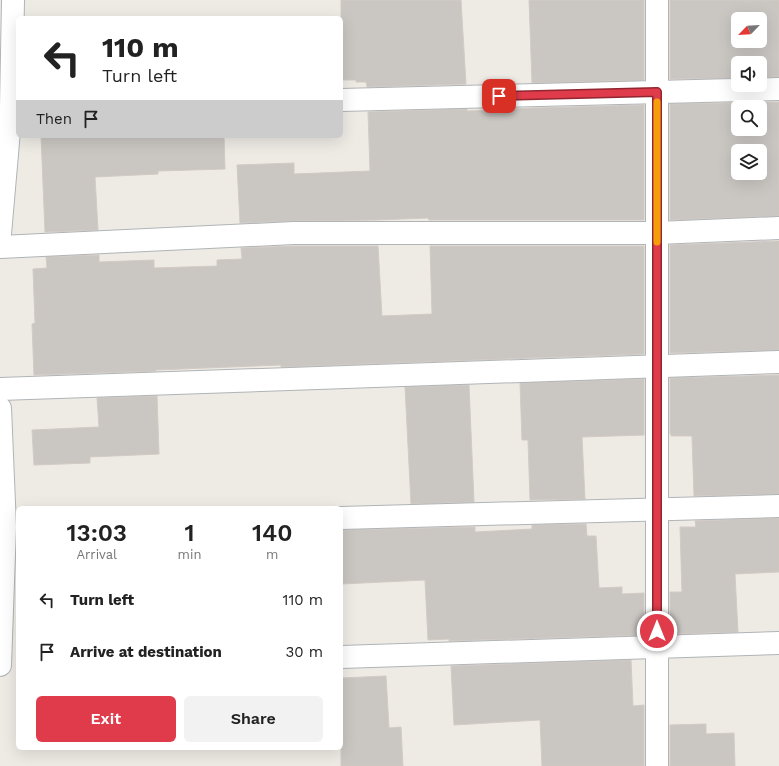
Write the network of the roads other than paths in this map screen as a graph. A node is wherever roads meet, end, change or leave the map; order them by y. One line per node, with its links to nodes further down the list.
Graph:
1 (13, 0): 6 (street)
2 (657, 0): 4 (street)
3 (779, 89): 4 (street)
4 (657, 92): 5 (street); 8 (street)
5 (343, 100)
6 (10, 109): 9 (street)
7 (779, 228): 8 (street)
8 (657, 233): 10 (street); 12 (street)
9 (0, 234)
10 (0, 247)
11 (779, 362): 12 (street)
12 (657, 366): 13 (street); 16 (street)
13 (0, 389)
14 (0, 408): 18 (street)
15 (779, 506): 16 (street)
16 (657, 510): 17 (street); 20 (street)
17 (343, 518)
18 (8, 527): 22 (street)
19 (779, 643): 20 (street)
20 (657, 646): 21 (street); 25 (street)
21 (343, 657)
22 (0, 665)
23 (16, 667): 24 (street)
24 (0, 668)
25 (657, 766)

